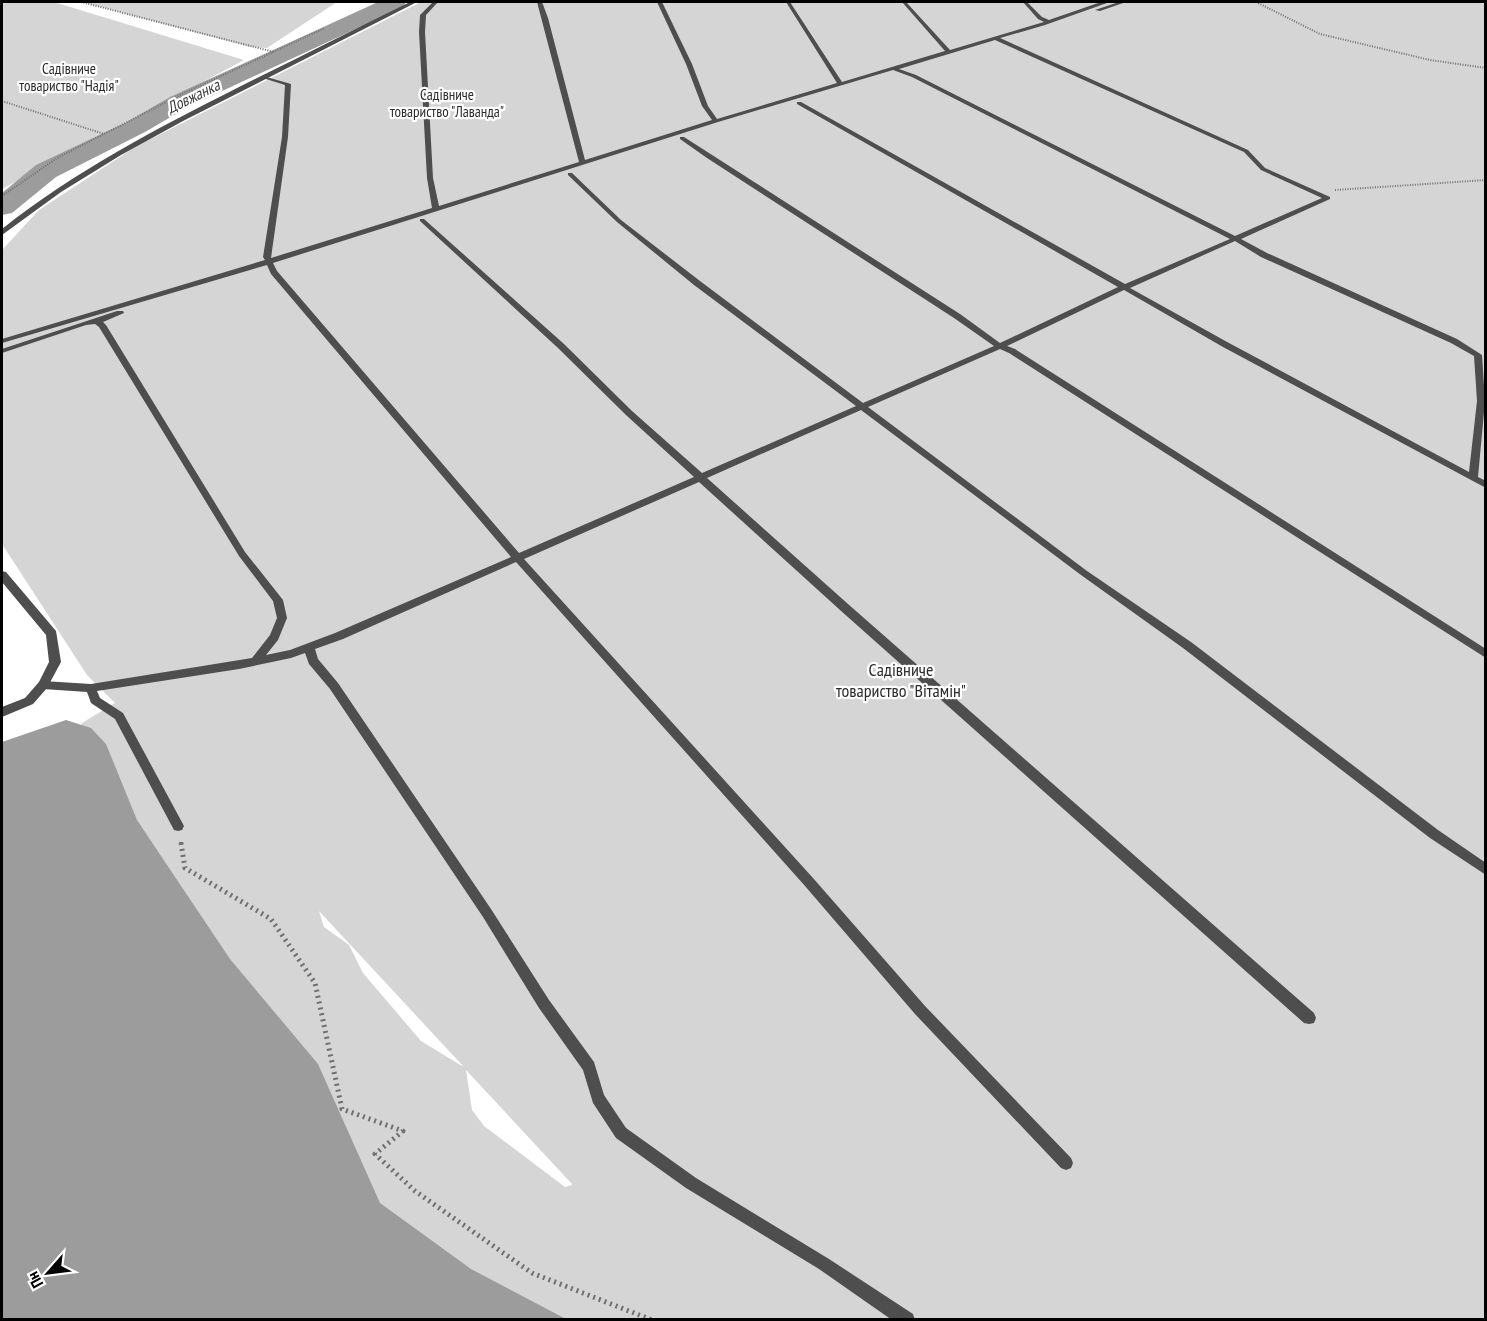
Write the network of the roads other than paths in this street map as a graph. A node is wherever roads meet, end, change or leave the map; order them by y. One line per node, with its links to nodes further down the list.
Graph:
1 (414, 2): 15 (street)
2 (435, 2): 22 (lane)
3 (539, 2): 20 (lane)
4 (659, 2): 18 (lane)
5 (788, 2): 16 (lane)
6 (904, 2): 12 (lane)
7 (1025, 2): 10 (lane)
8 (1105, 2): 10 (lane)
9 (1123, 2): 11 (lane)
10 (1049, 22): 11 (lane)
11 (999, 40): 12 (lane); 14 (lane); 25 (lane)
12 (949, 52): 13 (lane)
13 (893, 69): 14 (lane); 16 (lane)
14 (904, 72): 17 (lane); 25 (lane)
15 (265, 77): 24 (street); 26 (lane)
16 (841, 85): 18 (lane)
17 (799, 103): 19 (lane); 27 (lane)
18 (716, 121): 20 (lane)
19 (682, 138): 21 (lane); 30 (lane)
20 (583, 163): 22 (lane)
21 (570, 174): 23 (lane); 32 (lane)
22 (436, 209): 26 (lane)
23 (422, 220): 26 (lane); 33 (lane)
24 (2, 233)
25 (1236, 239): 27 (lane); 34 (lane)
26 (271, 264): 28 (lane); 29 (lane); 36 (lane)
27 (1125, 288): 30 (lane); 34 (lane)
28 (96, 322): 31 (lane); 40 (lane)
29 (2, 341)
30 (999, 346): 32 (lane); 39 (lane)
31 (2, 351)
32 (861, 407): 33 (lane); 45 (lane)
33 (701, 477): 36 (lane); 46 (lane)
34 (1473, 478): 35 (lane)
35 (1485, 485)
36 (518, 558): 38 (lane); 47 (lane)
37 (2, 575): 41 (street)
38 (309, 647): 40 (lane); 48 (lane)
39 (1485, 654)
40 (256, 661): 42 (lane)
41 (43, 685): 42 (lane); 43 (street)
42 (91, 688): 44 (lane)
43 (2, 712)
44 (178, 826)
45 (1485, 870)
46 (1309, 1018)
47 (1066, 1163)
48 (907, 1320)

